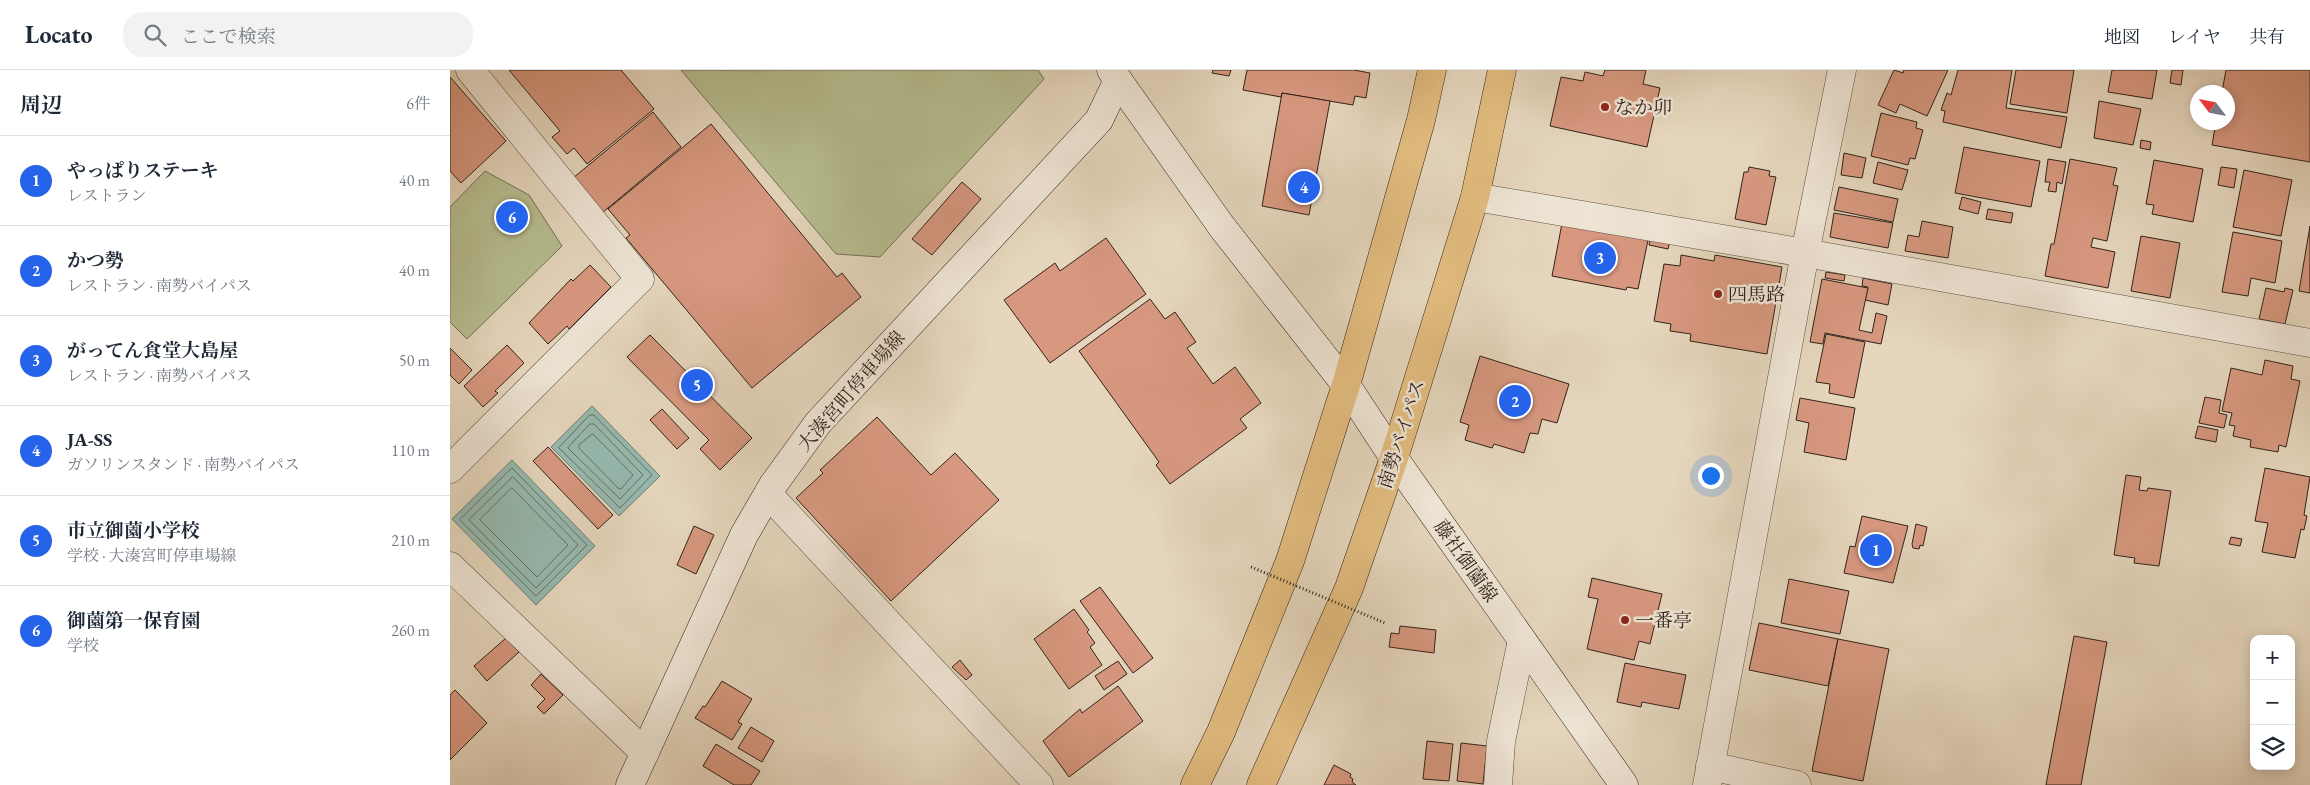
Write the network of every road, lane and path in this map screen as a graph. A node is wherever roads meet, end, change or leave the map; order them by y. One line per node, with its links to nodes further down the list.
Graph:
1 (470, 70): 11 (street)
2 (1432, 70): 9 (highway)
3 (1502, 70): 6 (highway, 南勢バイパス)
4 (1842, 70): 7 (street)
5 (1117, 73): 9 (street, 藤社御薗線); 12 (street, 大湊宮町停車場線)
6 (1475, 197): 7 (street); 10 (highway, 南勢バイパス)
7 (1805, 252): 8 (street); 18 (street)
8 (2310, 343)
9 (1346, 385): 10 (street, 藤社御薗線); 21 (highway)
10 (1394, 458): 16 (street, 藤社御薗線); 22 (highway, 南勢バイパス)
11 (450, 469)
12 (768, 494): 17 (street, 大湊宮町停車場線); 20 (street)
13 (450, 566): 17 (street)
14 (1251, 567): 15 (path, bridge)
15 (1385, 623)
16 (1522, 640): 23 (street); 24 (street, 藤社御薗線)
17 (645, 753): 19 (street, 大湊宮町停車場線)
18 (1708, 776): 25 (street)
19 (630, 785)
20 (1039, 785)
21 (1195, 785)
22 (1261, 785)
23 (1498, 785)
24 (1624, 785)
25 (1797, 785)

